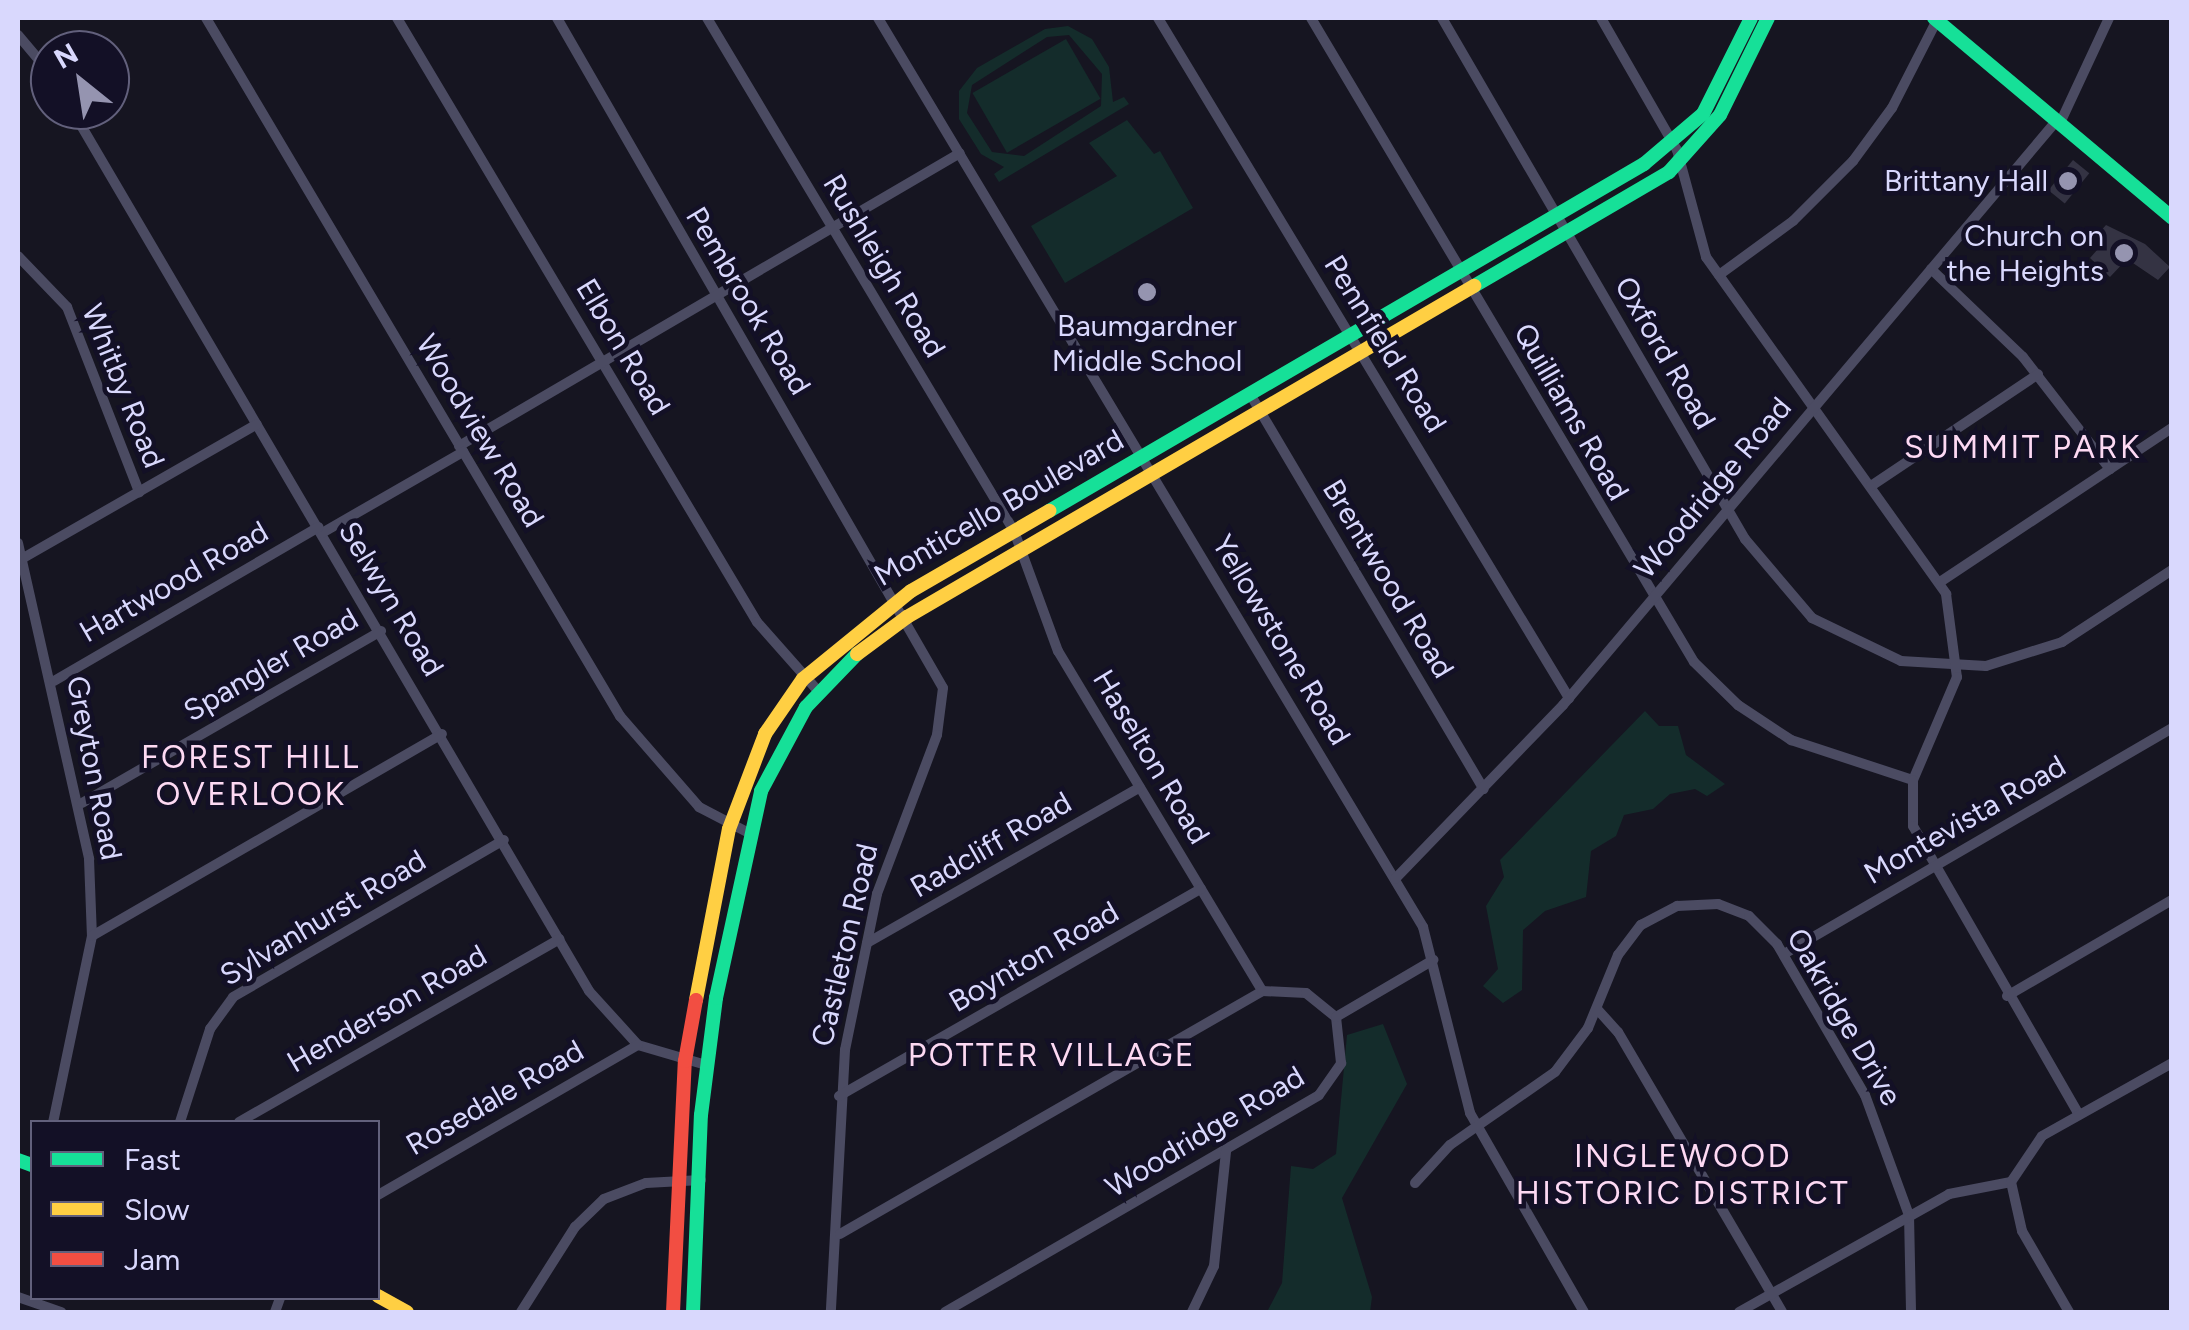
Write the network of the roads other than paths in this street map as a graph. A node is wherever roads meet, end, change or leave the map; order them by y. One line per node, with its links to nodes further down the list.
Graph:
1 (206, 18): 37 (street, Woodview Road)
2 (397, 18): 30 (street, Elbon Road)
3 (557, 18): 27 (street, Pembrook Road)
4 (707, 18): 20 (street, Rushleigh Road)
5 (878, 18): 17 (street, Yellowstone Road)
6 (1158, 18): 28 (street, Pennfield Road)
7 (1311, 18): 24 (street, Quilliams Road)
8 (1442, 18): 18 (street, Oxford Road)
9 (1601, 18): 16 (street)
10 (1751, 18): 16 (main road, Monticello Boulevard)
11 (1768, 18): 16 (main road, Monticello Boulevard)
12 (1936, 18): 14 (main road); 25 (street)
13 (2109, 18): 14 (street, Woodridge Road)
14 (2059, 120): 19 (main road); 23 (street, Woodridge Road)
15 (84, 130): 35 (street, Selwyn Road)
16 (1677, 151): 18 (main road, Monticello Boulevard); 21 (main road, Monticello Boulevard); 25 (street)
17 (960, 153): 20 (street, Hartwood Road); 38 (street, Yellowstone Road)
18 (1556, 216): 21 (street, Oxford Road); 24 (main road, Monticello Boulevard)
19 (2172, 218)
20 (832, 228): 27 (street, Hartwood Road); 45 (street, Rushleigh Road)
21 (1566, 234): 26 (main road, Monticello Boulevard); 43 (street, Oxford Road)
22 (18, 256): 42 (street, Whitby Road)
23 (1931, 269): 31 (street); 33 (street, Woodridge Road)
24 (1460, 272): 26 (street, Quilliams Road); 28 (main road, Monticello Boulevard)
25 (1720, 276): 33 (street)
26 (1470, 290): 29 (main road, Monticello Boulevard); 50 (street, Quilliams Road)
27 (715, 296): 30 (street, Hartwood Road); 51 (street, Pembrook Road)
28 (1348, 337): 29 (street, Pennfield Road); 32 (main road, Monticello Boulevard)
29 (1363, 352): 34 (main road, Monticello Boulevard); 57 (street, Pennfield Road)
30 (602, 361): 37 (street, Hartwood Road); 54 (street, Elbon Road)
31 (2038, 374): 39 (street); 41 (street)
32 (1250, 394): 34 (street, Brentwood Road); 38 (main road, Monticello Boulevard)
33 (1814, 407): 41 (street); 43 (street, Woodridge Road)
34 (1260, 412): 40 (main road, Monticello Boulevard); 62 (street, Brentwood Road)
35 (257, 424): 42 (street); 44 (street, Selwyn Road)
36 (2172, 428): 39 (street)
37 (461, 449): 44 (street, Hartwood Road); 64 (street, Woodview Road)
38 (1142, 456): 40 (street, Yellowstone Road); 45 (main road, Monticello Boulevard)
39 (2110, 469): 49 (street)
40 (1152, 474): 45 (main road, Monticello Boulevard); 68 (street, Yellowstone Road)
41 (1871, 486): 49 (street)
42 (139, 492): 47 (street)
43 (1728, 509): 50 (street, Woodridge Road); 53 (street, Oxford Road)
44 (320, 530): 52 (street, Selwyn Road); 55 (street, Hartwood Road)
45 (1018, 540): 51 (main road, Monticello Boulevard); 61 (street, Haselton Road)
46 (18, 543): 47 (street, Greyton Road)
47 (20, 561): 55 (street, Greyton Road)
48 (2172, 570): 53 (street, Oxford Road)
49 (1940, 582): 53 (street)
50 (1652, 600): 57 (street, Woodridge Road); 60 (street, Quilliams Road)
51 (902, 608): 54 (main road, Monticello Boulevard); 56 (main road, Monticello Boulevard); 73 (street, Castleton Road)
52 (381, 631): 59 (street, Selwyn Road); 63 (street, Spangler Road)
53 (1958, 668): 60 (street)
54 (804, 679): 56 (street, Elbon Road); 64 (main road, Monticello Boulevard)
55 (54, 681): 63 (street, Greyton Road)
56 (819, 692): 65 (main road, Monticello Boulevard)
57 (1569, 698): 62 (street, Woodridge Road)
58 (2172, 728): 67 (street, Montevista Road)
59 (442, 734): 66 (street, Selwyn Road); 71 (street)
60 (1912, 780): 67 (street)
61 (1140, 787): 69 (street, Haselton Road); 73 (street, Radcliff Road)
62 (1484, 789): 68 (street, Woodridge Road)
63 (82, 803): 71 (street, Greyton Road)
64 (729, 829): 65 (street, Woodview Road); 81 (main road, Monticello Boulevard)
65 (749, 834): 83 (main road, Monticello Boulevard)
66 (504, 840): 72 (street, Selwyn Road); 87 (street, Sylvanhurst Road)
67 (1932, 868): 74 (street, Montevista Road); 77 (street)
68 (1395, 879): 75 (street, Yellowstone Road)
69 (1201, 889): 76 (street, Haselton Road); 84 (street, Boynton Road)
70 (2172, 900): 77 (street)
71 (92, 936): 86 (street, Greyton Road)
72 (560, 939): 80 (street, Selwyn Road); 88 (street, Henderson Road)
73 (867, 944): 84 (street, Castleton Road)
74 (1784, 954): 78 (street, Oakridge Drive); 96 (street, Oakridge Drive)
75 (1433, 960): 79 (street); 89 (street, Yellowstone Road)
76 (1262, 991): 79 (street); 97 (street)
77 (2007, 996): 85 (street)
78 (1598, 1010): 89 (street, Oakridge Drive); 98 (street)
79 (1336, 1017): 90 (street, Woodridge Road)
80 (638, 1045): 81 (street, Selwyn Road); 95 (street, Rosedale Road)
81 (685, 1061): 83 (street, Selwyn Road); 91 (main road, Monticello Boulevard)
82 (2172, 1063): 85 (street)
83 (706, 1065): 92 (main road, Monticello Boulevard)
84 (839, 1096): 97 (street, Castleton Road)
85 (2078, 1115): 93 (street)
86 (53, 1120)
87 (181, 1120)
88 (243, 1120)
89 (1478, 1129): 94 (street, Oakridge Drive); 109 (street, Yellowstone Road)
90 (1226, 1150): 107 (street, Woodridge Road); 108 (street)
91 (681, 1180): 92 (street); 103 (street); 104 (main road, Monticello Boulevard)
92 (701, 1180): 105 (main road, Monticello Boulevard)
93 (2011, 1182): 96 (street); 113 (street)
94 (1415, 1183)
95 (380, 1194)
96 (1909, 1215): 98 (street); 112 (street, Oakridge Drive)
97 (840, 1234): 106 (street, Castleton Road)
98 (1770, 1295): 110 (street); 111 (street)
99 (18, 1297): 101 (street)
100 (380, 1297): 102 (main road)
101 (61, 1312)
102 (407, 1312)
103 (521, 1312)
104 (673, 1312)
105 (693, 1312)
106 (831, 1312)
107 (945, 1312)
108 (1192, 1312)
109 (1584, 1312)
110 (1739, 1312)
111 (1782, 1312)
112 (1911, 1312)
113 (2069, 1312)

